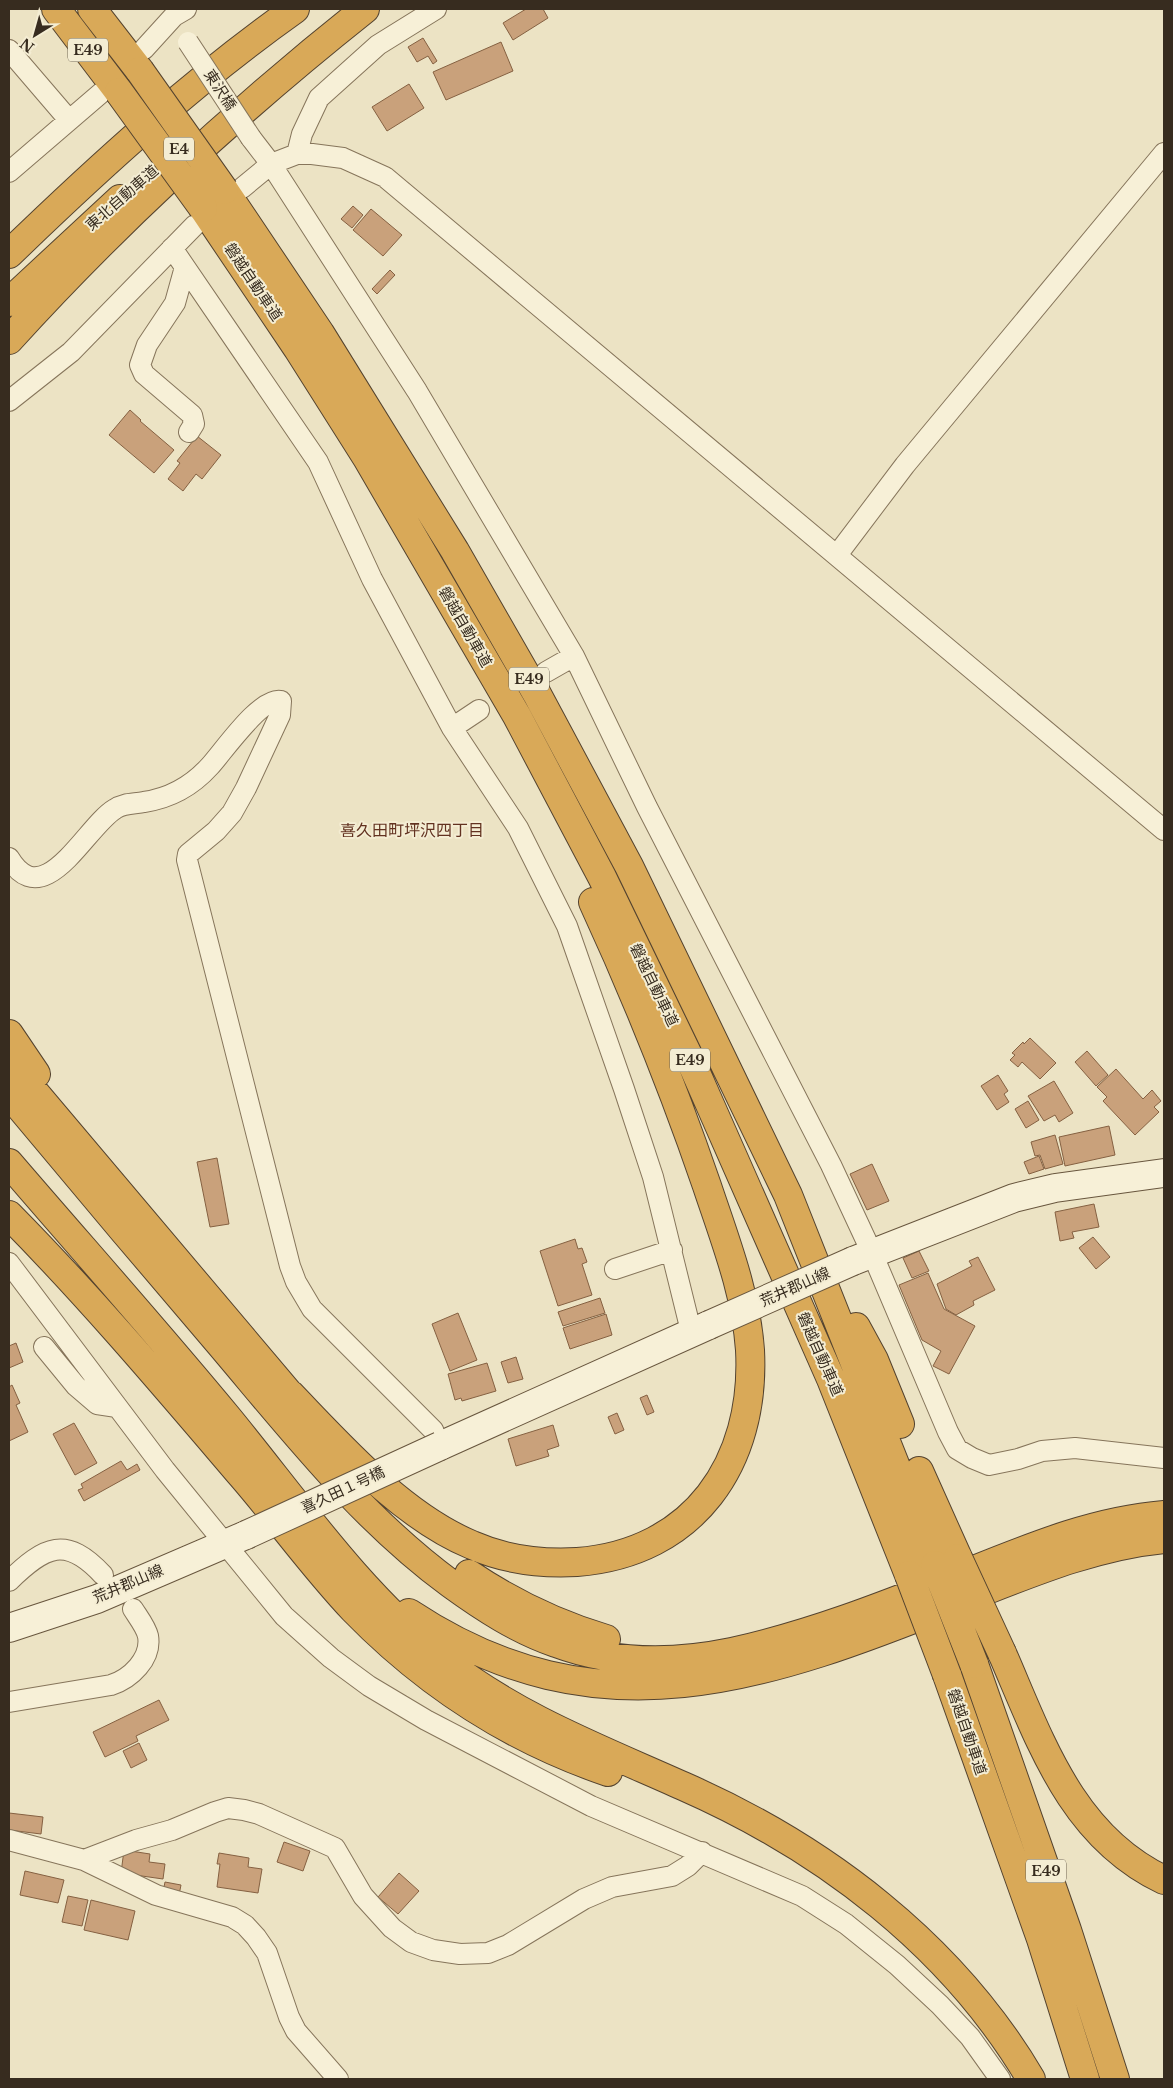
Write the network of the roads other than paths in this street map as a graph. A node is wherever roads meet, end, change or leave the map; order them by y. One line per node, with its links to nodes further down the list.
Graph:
1 (56, 9): 10 (highway, 磐越自動車道 / E49)
2 (92, 9): 9 (highway, 磐越自動車道 / E49)
3 (295, 9): 19 (highway, E4)
4 (361, 9): 21 (highway, 東北自動車道 / E4)
5 (365, 9): 22 (highway)
6 (436, 9): 13 (street)
7 (177, 11): 9 (street); 14 (street, 東沢橋, bridge)
8 (9, 50): 11 (street)
9 (142, 60): 16 (highway, 磐越自動車道 / E49, bridge)
10 (110, 93): 11 (street); 17 (highway, 磐越自動車道 / E49, bridge)
11 (69, 120): 15 (street)
12 (1164, 153): 25 (street)
13 (298, 154): 14 (street); 25 (street)
14 (271, 164): 16 (street); 27 (street, 東沢橋)
15 (9, 172)
16 (233, 189): 55 (highway, 磐越自動車道 / E49)
17 (199, 217): 18 (street); 26 (highway, 磐越自動車道 / E49)
18 (172, 248): 20 (street); 23 (street)
19 (9, 254)
20 (185, 267): 24 (street); 30 (street)
21 (9, 302)
22 (9, 340)
23 (9, 401)
24 (189, 432)
25 (837, 554): 31 (street)
26 (430, 566): 48 (highway); 71 (highway, 磐越自動車道 / E49, bridge)
27 (574, 656): 28 (street); 42 (street, 東沢橋)
28 (546, 672)
29 (479, 710): 30 (street)
30 (452, 728): 41 (street)
31 (1164, 830)
32 (9, 858): 50 (street)
33 (9, 1034): 39 (highway)
34 (9, 1062): 39 (highway)
35 (9, 1094): 61 (highway)
36 (9, 1163): 45 (highway)
37 (1164, 1173): 42 (main road, 荒井郡山線)
38 (9, 1185): 45 (highway)
39 (118, 1191): 48 (highway)
40 (9, 1215): 64 (highway)
41 (672, 1250): 44 (street); 46 (street)
42 (863, 1257): 46 (main road, 荒井郡山線, bridge); 51 (street, 東沢橋)
43 (9, 1263): 49 (street)
44 (616, 1269)
45 (130, 1303): 56 (highway)
46 (700, 1328): 50 (main road, 荒井郡山線)
47 (44, 1347): 49 (street)
48 (290, 1394): 61 (highway)
49 (117, 1407): 53 (street)
50 (440, 1446): 53 (main road, 喜久田１号橋, bridge)
51 (1164, 1458)
52 (1164, 1515): 61 (highway)
53 (236, 1539): 60 (main road, 荒井郡山線); 65 (street)
54 (1164, 1539): 56 (highway)
55 (947, 1562): 67 (highway, bridge); 72 (highway, 磐越自動車道 / E49, bridge)
56 (348, 1567): 64 (highway)
57 (103, 1575): 58 (street)
58 (9, 1581)
59 (133, 1609): 62 (street)
60 (9, 1628)
61 (820, 1629)
62 (9, 1702)
63 (9, 1840): 66 (street)
64 (791, 1843): 70 (highway)
65 (702, 1852): 66 (street); 69 (street)
66 (84, 1860): 68 (street)
67 (1164, 1880)
68 (338, 2079)
69 (1000, 2079)
70 (1031, 2079)
71 (1085, 2079)
72 (1115, 2079)

